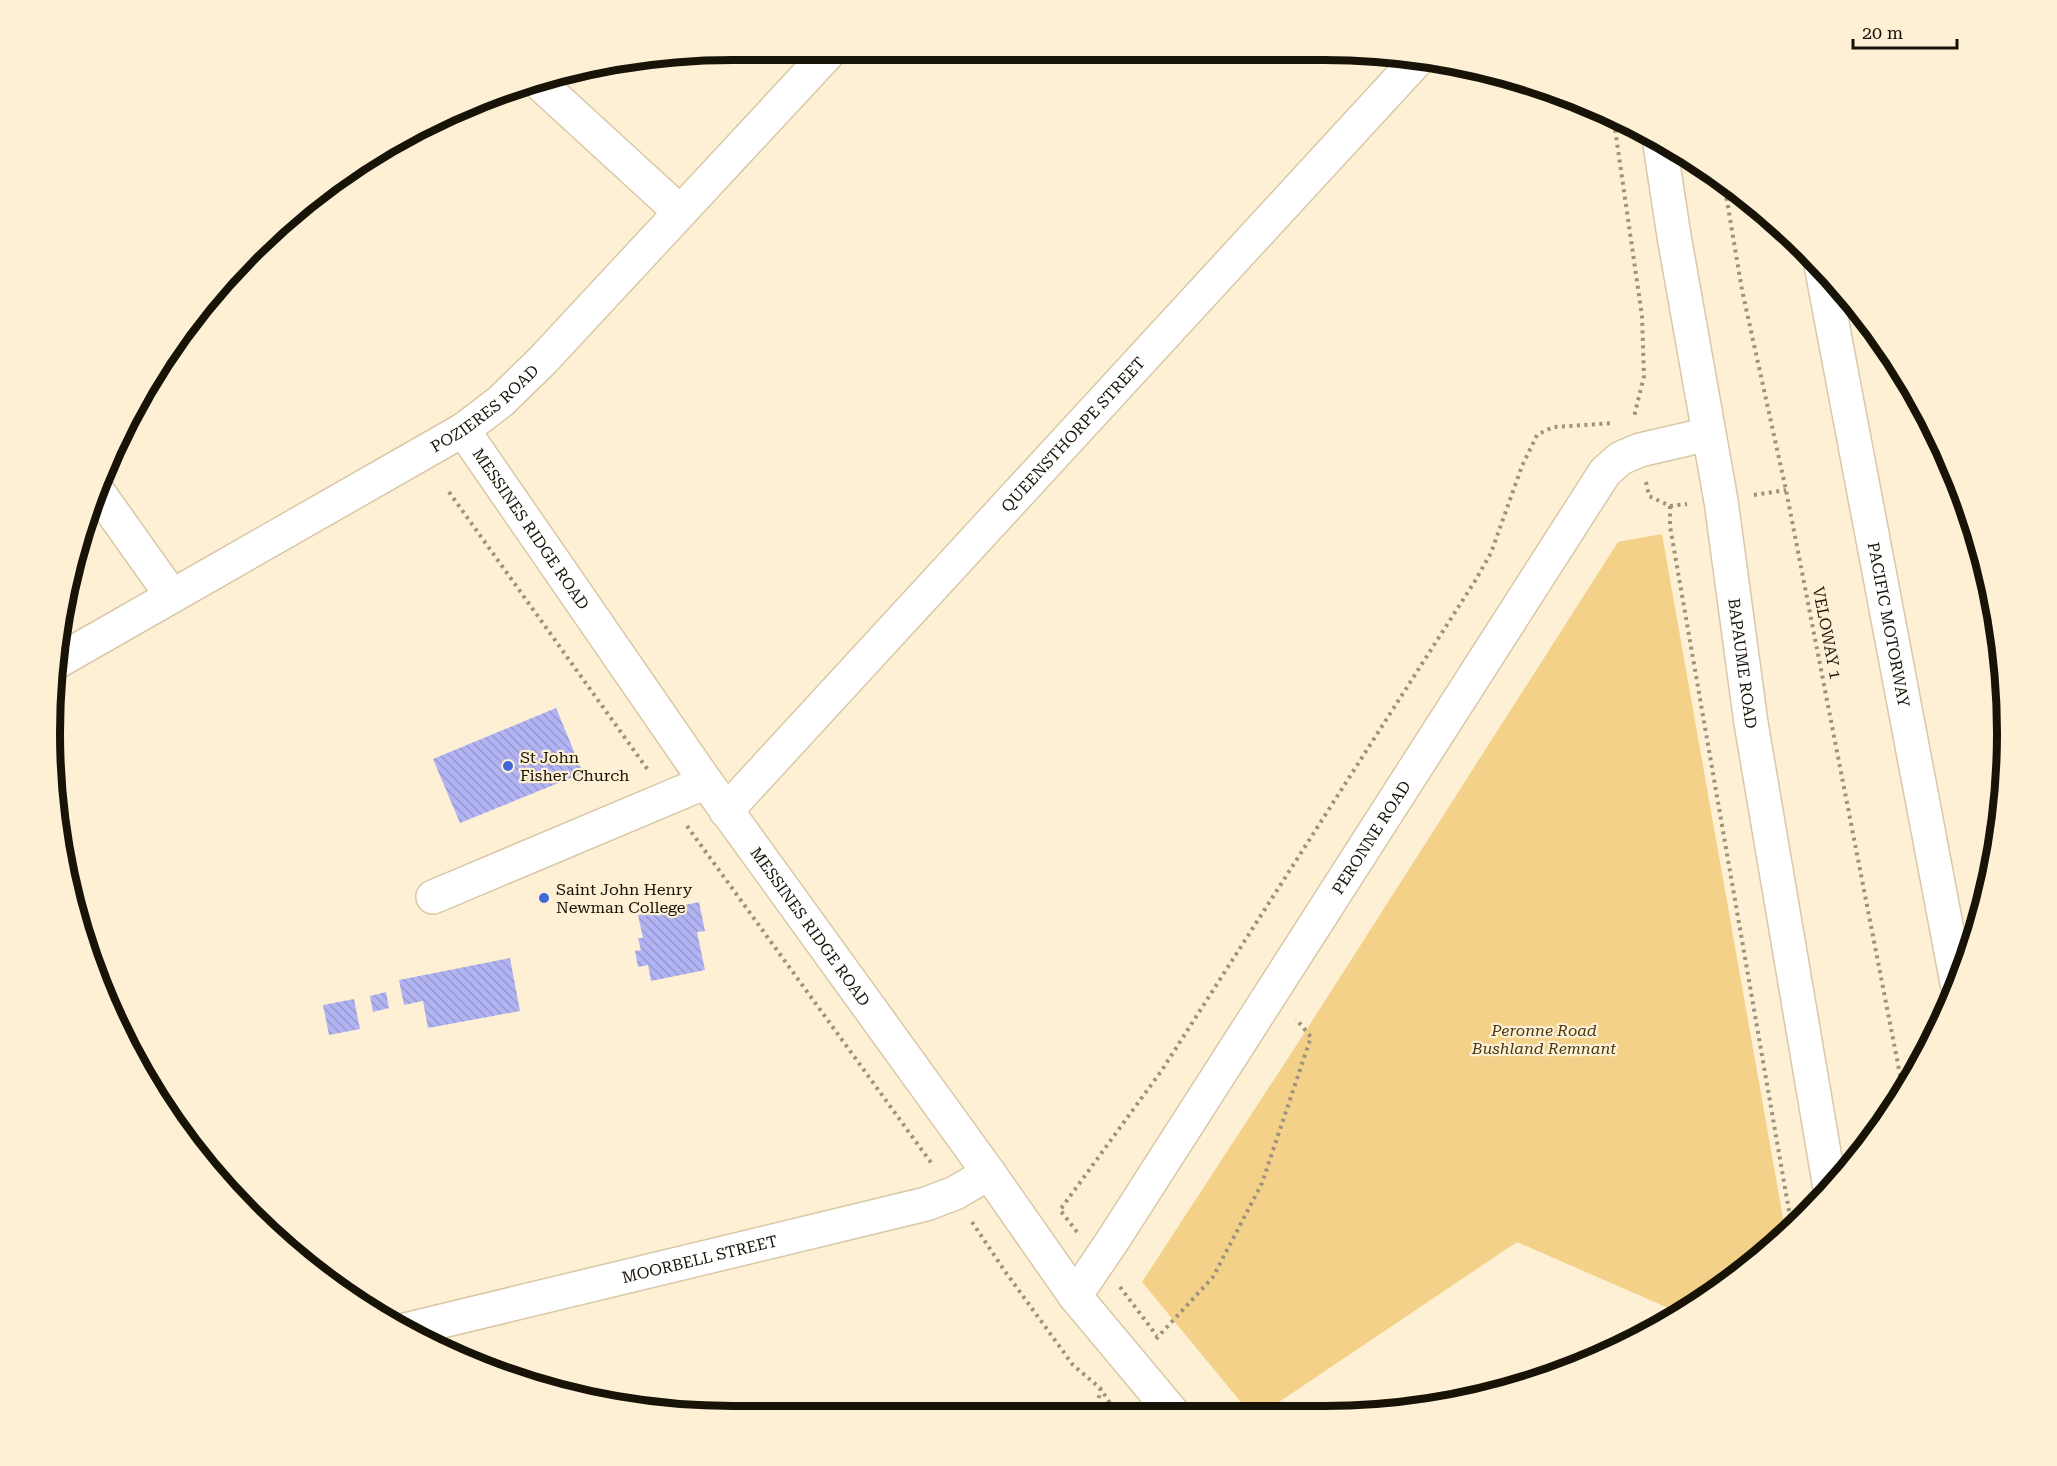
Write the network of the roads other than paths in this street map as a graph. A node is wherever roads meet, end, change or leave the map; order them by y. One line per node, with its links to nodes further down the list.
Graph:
1 (822, 60): 5 (main road, POZIERES ROAD)
2 (1412, 66): 13 (main road, QUEENSTHORPE STREET)
3 (544, 88): 5 (main road)
4 (1661, 151): 8 (main road, BAPAUME ROAD)
5 (680, 212): 7 (main road, POZIERES ROAD)
6 (1824, 283): 15 (main road, PACIFIC MOTORWAY)
7 (464, 430): 10 (main road, POZIERES ROAD); 12 (main road, MESSINES RIDGE ROAD)
8 (1709, 434): 17 (main road, BAPAUME ROAD); 18 (main road, PERONNE ROAD)
9 (103, 498): 10 (main road)
10 (172, 596): 11 (main road, POZIERES ROAD)
11 (65, 658)
12 (706, 782): 13 (main road, MESSINES RIDGE ROAD); 14 (main road)
13 (726, 811): 16 (main road, MESSINES RIDGE ROAD)
14 (433, 897)
15 (1954, 968)
16 (989, 1173): 18 (main road, MESSINES RIDGE ROAD); 19 (main road, MOORBELL STREET)
17 (1828, 1179)
18 (1075, 1296): 20 (main road, MESSINES RIDGE ROAD)
19 (417, 1327)
20 (1167, 1406)

